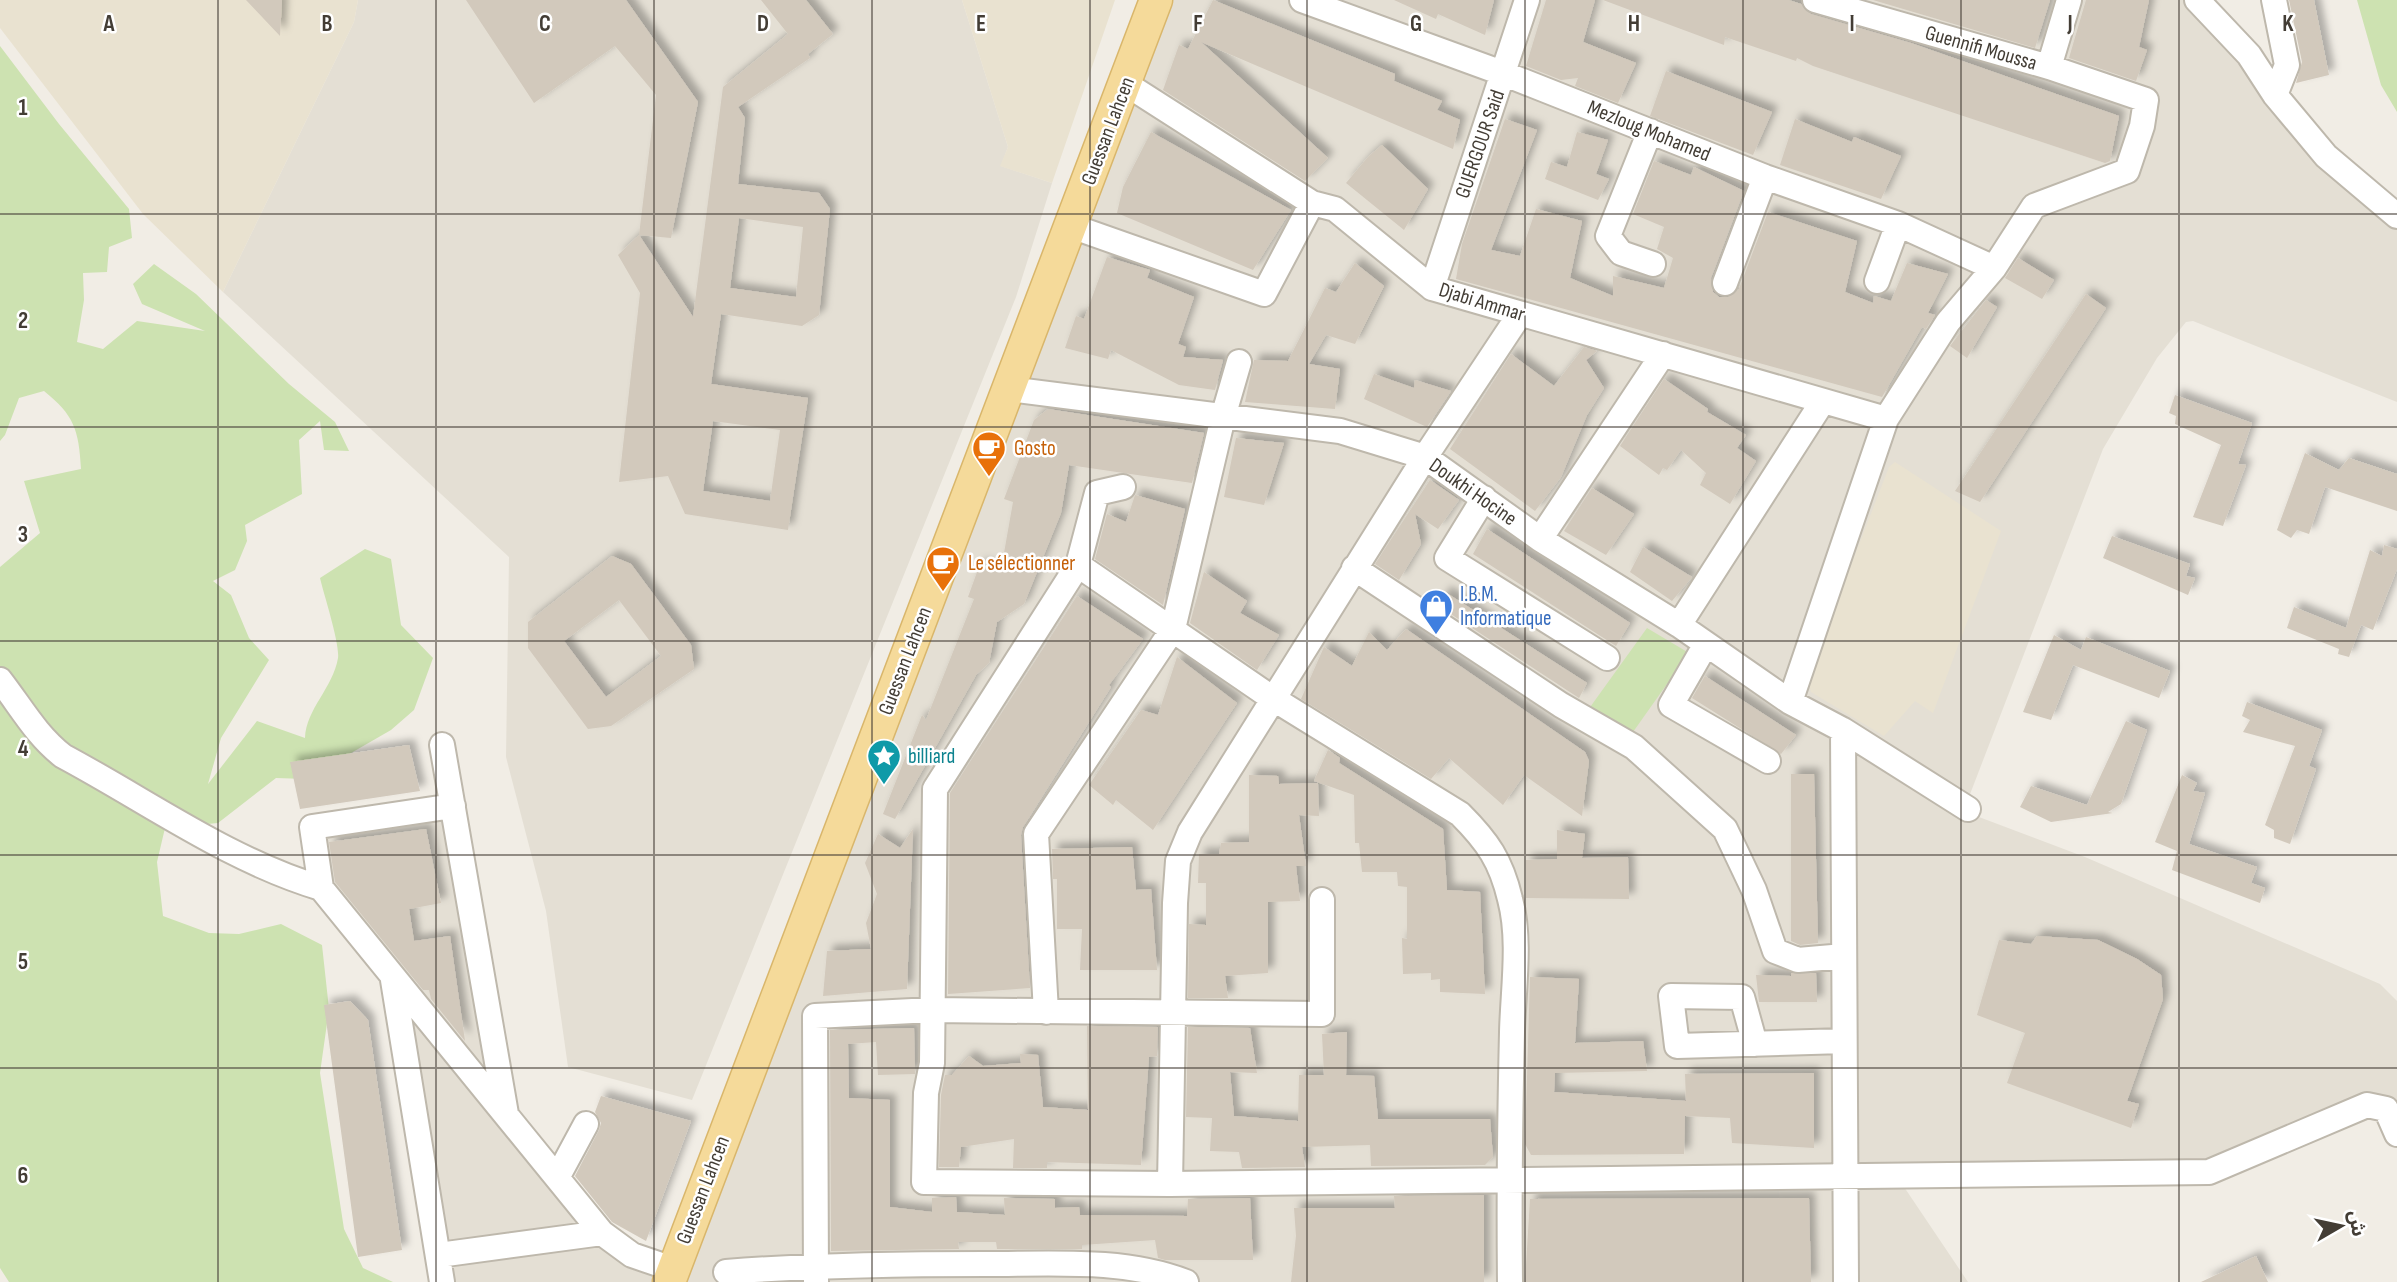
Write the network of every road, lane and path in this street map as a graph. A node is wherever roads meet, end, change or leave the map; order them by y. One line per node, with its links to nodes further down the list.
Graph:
1 (1156, 0): 10 (main road, Guessan Lahcen)
2 (1302, 0): 9 (street, Mezloug Mohamed)
3 (1527, 0): 9 (street, GUERGOUR Said)
4 (1815, 0): 8 (street, Guennifi Moussa)
5 (2070, 0): 8 (street)
6 (2197, 0): 11 (street)
7 (2274, 0): 11 (street)
8 (2049, 67): 19 (street, Guennifi Moussa)
9 (1505, 74): 12 (street, Mezloug Mohamed); 22 (street, GUERGOUR Said)
10 (1126, 84): 14 (street, Djabi Ammar); 17 (main road, Guessan Lahcen)
11 (2275, 95): 15 (street)
12 (1650, 131): 13 (street, Mezloug Mohamed); 18 (street)
13 (1765, 177): 16 (street, Mezloug Mohamed); 21 (street)
14 (1312, 203): 17 (street); 22 (street, Djabi Ammar)
15 (2397, 216)
16 (1898, 223): 19 (street, Mezloug Mohamed); 20 (street)
17 (1072, 226): 26 (main road, Guessan Lahcen)
18 (1653, 264)
19 (1994, 268): 29 (street)
20 (1877, 281)
21 (1725, 283)
22 (1432, 288): 23 (street, Djabi Ammar)
23 (1520, 314): 24 (street, Djabi Ammar); 30 (street)
24 (1663, 354): 27 (street, Djabi Ammar); 33 (street)
25 (1239, 362): 28 (street)
26 (1009, 389): 28 (street, Doukhi Hocine); 68 (main road, Guessan Lahcen)
27 (1824, 401): 29 (street, Djabi Ammar); 36 (street)
28 (1223, 417): 30 (street, Doukhi Hocine); 37 (street)
29 (1886, 419): 42 (street)
30 (1425, 457): 32 (street, Doukhi Hocine); 35 (street)
31 (1123, 488): 34 (street)
32 (1484, 498): 33 (street, Doukhi Hocine); 39 (street)
33 (1540, 539): 36 (street, Doukhi Hocine)
34 (1078, 565): 37 (street); 52 (street)
35 (1354, 568): 41 (street); 50 (street)
36 (1679, 625): 38 (street, Doukhi Hocine)
37 (1173, 629): 41 (street); 53 (street)
38 (1706, 644): 42 (street, Doukhi Hocine); 45 (street)
39 (1607, 658)
40 (0, 680): 48 (street)
41 (1272, 698): 54 (street); 62 (street)
42 (1790, 702): 43 (street, Doukhi Hocine)
43 (1843, 730): 47 (street, Doukhi Hocine); 50 (street)
44 (442, 745): 46 (street)
45 (1768, 761)
46 (453, 806): 48 (street); 57 (street)
47 (1968, 809)
48 (321, 888): 51 (street)
49 (1322, 900): 54 (street)
50 (1844, 956): 55 (street)
51 (393, 979): 57 (street); 65 (street)
52 (932, 1010): 53 (street); 63 (street); 67 (street)
53 (1046, 1012): 54 (street)
54 (1174, 1013): 63 (street)
55 (1844, 1041): 56 (street); 61 (street)
56 (1755, 1044)
57 (506, 1115): 60 (street)
58 (586, 1124): 60 (street)
59 (2397, 1134): 61 (street)
60 (558, 1177): 64 (street)
61 (1846, 1178): 62 (street); 72 (street)
62 (1509, 1179): 63 (street); 71 (street)
63 (1170, 1184)
64 (602, 1233): 65 (street); 68 (street)
65 (439, 1255): 69 (street)
66 (726, 1272): 67 (street)
67 (816, 1273): 70 (street)
68 (671, 1276)
69 (442, 1282)
70 (1186, 1282)
71 (1510, 1282)
72 (1846, 1282)

